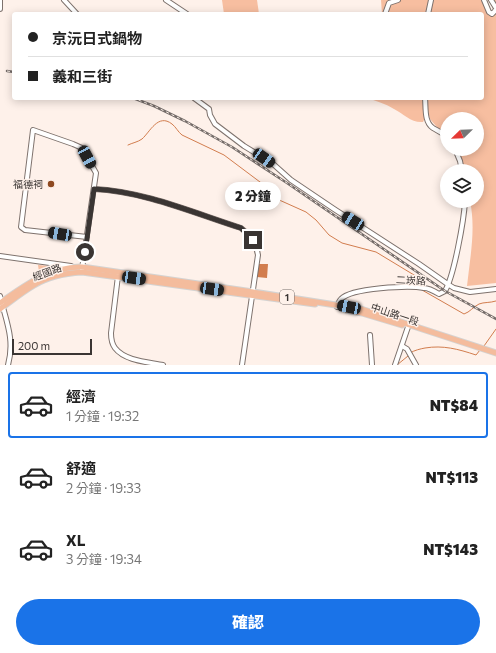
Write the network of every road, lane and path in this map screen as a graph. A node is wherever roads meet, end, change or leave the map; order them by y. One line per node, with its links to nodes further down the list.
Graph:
1 (0, 0): 8 (street)
2 (64, 0): 9 (street)
3 (166, 0): 10 (street)
4 (398, 0): 11 (street)
5 (431, 0): 12 (street)
6 (484, 0): 7 (street)
7 (491, 0)
8 (0, 9)
9 (75, 12)
10 (184, 12)
11 (385, 12)
12 (428, 12)
13 (197, 100): 23 (street)
14 (425, 100): 15 (street)
15 (440, 132)
16 (94, 189): 18 (street); 18 (street); 25 (street)
17 (464, 208): 23 (street)
18 (87, 237): 21 (street)
19 (0, 256): 20 (street, 中山路一段)
20 (72, 266): 21 (main road, 中山路一段 / 1); 27 (main road, 經國路 / 1)
21 (82, 269): 22 (main road, 中山路一段 / 1); 25 (main road, 中山路一段 / 1); 27 (main road, 經國路 / 1)
22 (118, 276): 25 (main road, 中山路一段 / 1); 35 (street)
23 (449, 285): 24 (street); 28 (street, 二崁路)
24 (496, 289)
25 (253, 294): 28 (main road, 中山路一段 / 1); 36 (street)
26 (0, 296): 27 (street)
27 (1, 305): 34 (street)
28 (337, 306): 29 (main road, 中山路一段 / 1)
29 (408, 326): 31 (street); 32 (main road, 中山路一段 / 1); 33 (main road, 中山路一段 / 1)
30 (370, 335): 37 (street)
31 (402, 346): 38 (street); 39 (street)
32 (496, 353)
33 (496, 356)
34 (8, 365)
35 (163, 365)
36 (242, 365)
37 (372, 365)
38 (395, 365)
39 (416, 365)

